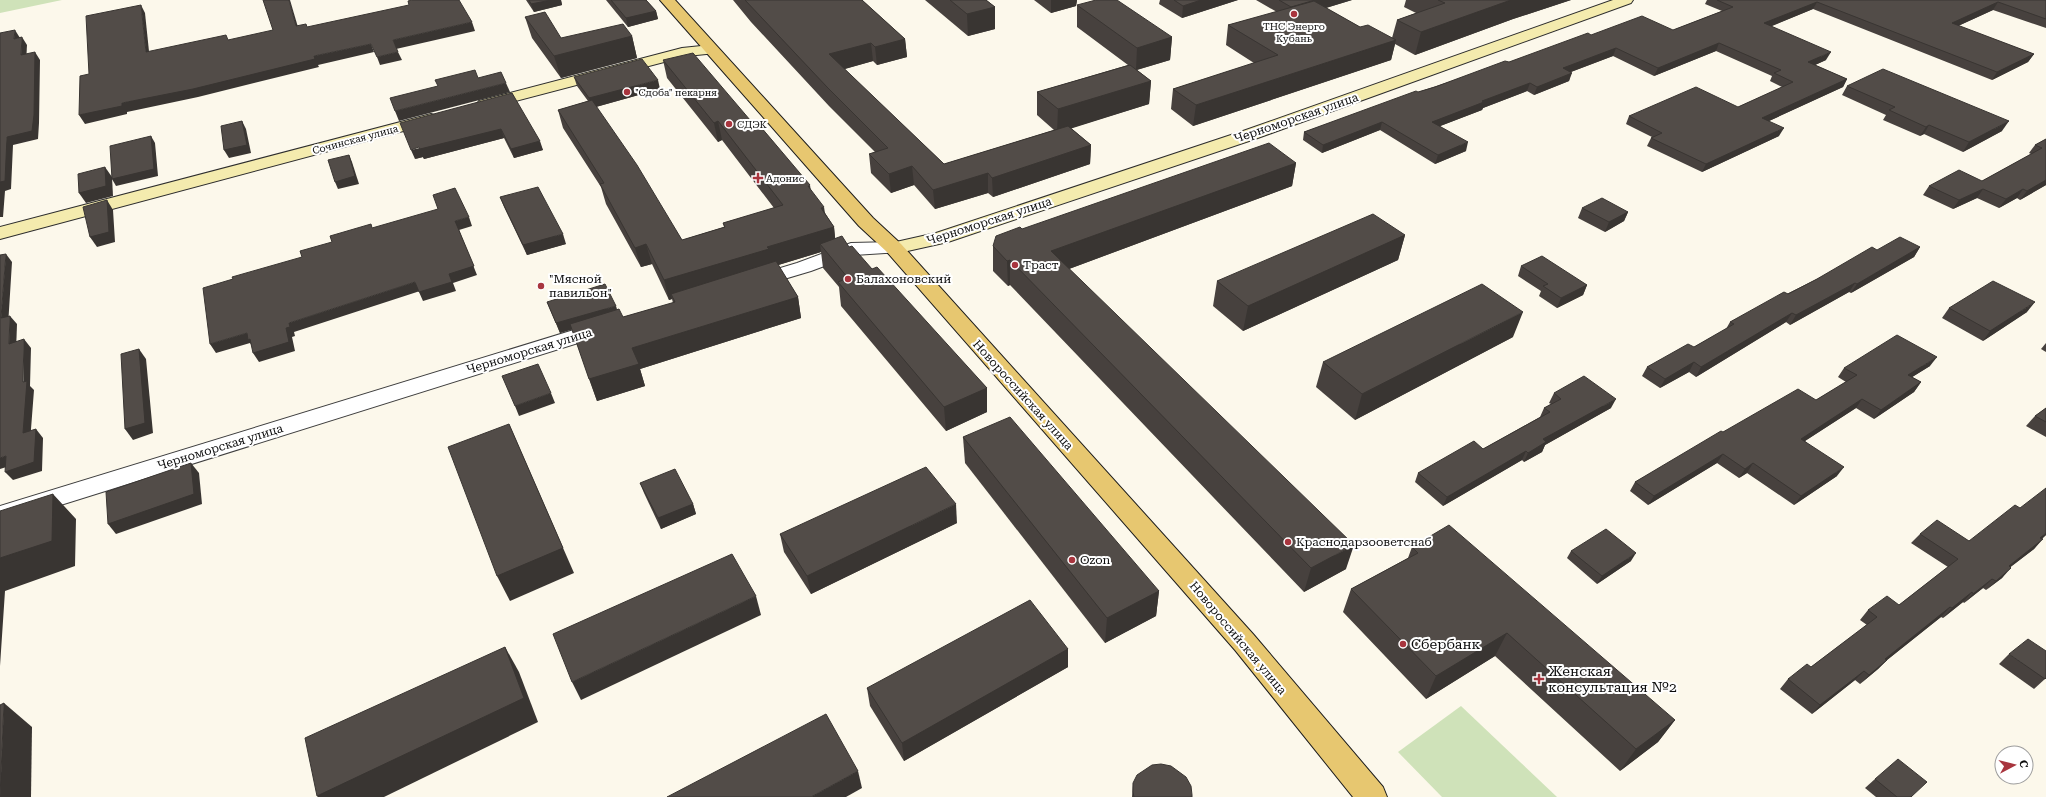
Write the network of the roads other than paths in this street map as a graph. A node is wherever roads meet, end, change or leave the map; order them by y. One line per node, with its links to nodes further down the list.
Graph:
1 (667, 0): 3 (main road, Новороссийская улица)
2 (1626, 0): 7 (main road, Черноморская улица)
3 (711, 50): 4 (main road); 7 (main road, Новороссийская улица)
4 (471, 108)
5 (448, 114): 6 (main road, Сочинская улица)
6 (0, 233)
7 (894, 248): 8 (street, Черноморская улица); 11 (main road, Новороссийская улица)
8 (736, 288)
9 (623, 321): 10 (street, Черноморская улица)
10 (0, 515)
11 (1370, 796)

